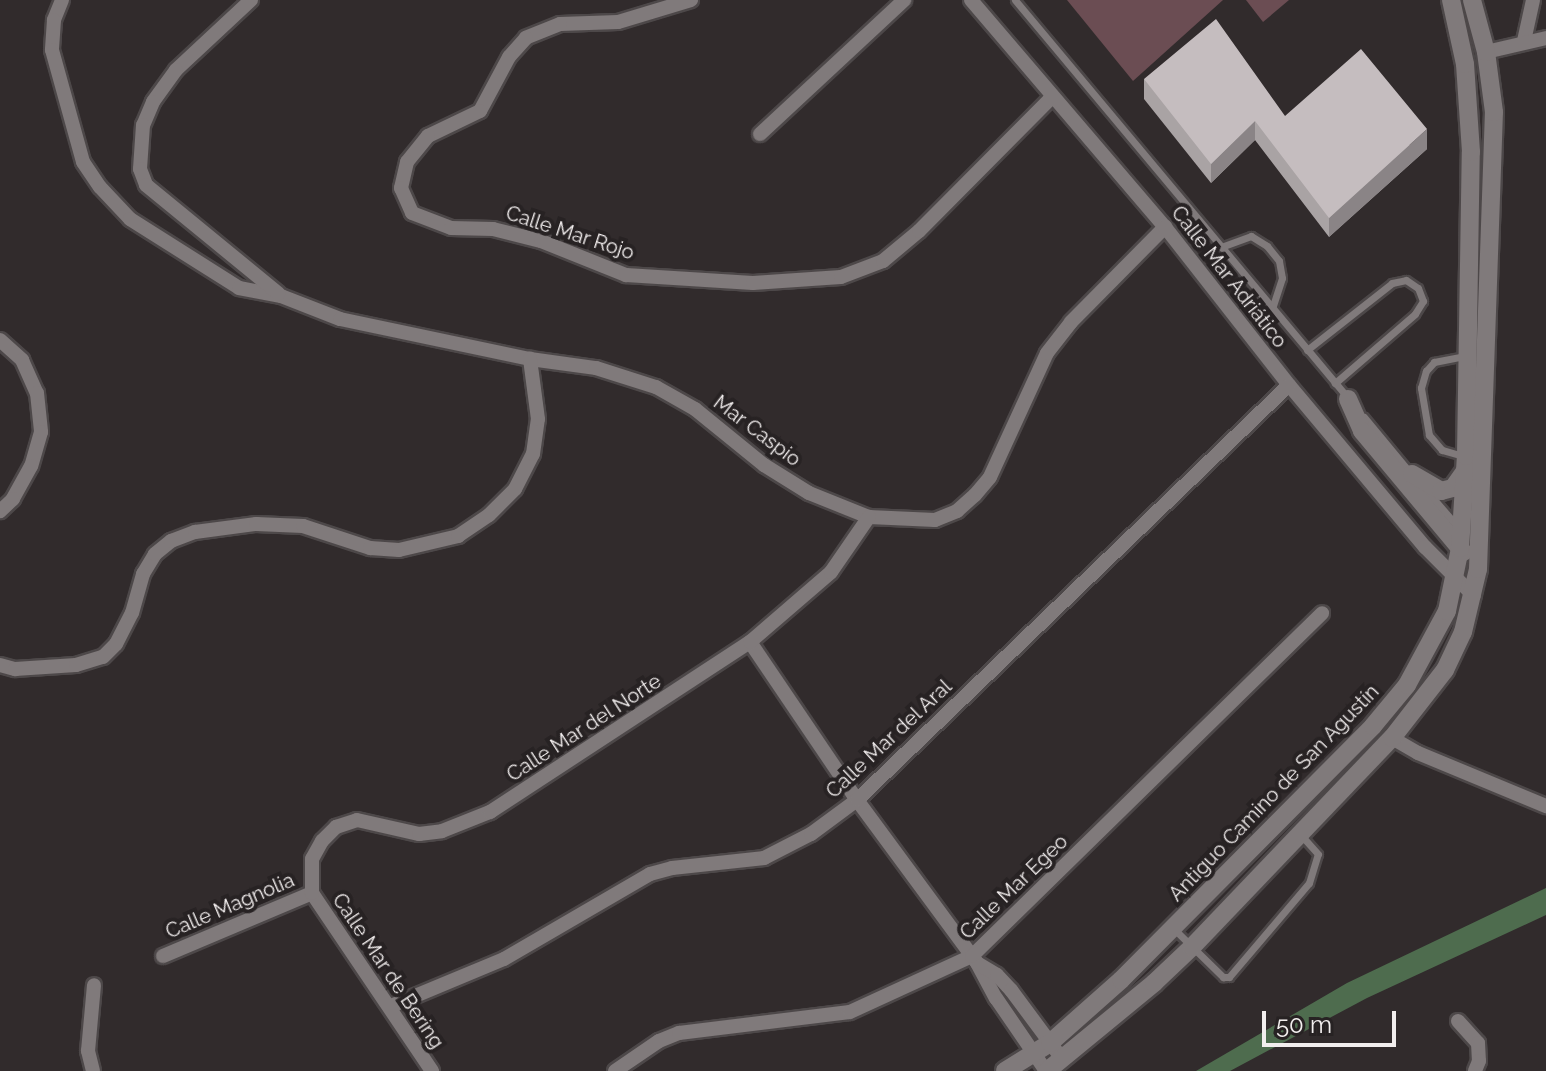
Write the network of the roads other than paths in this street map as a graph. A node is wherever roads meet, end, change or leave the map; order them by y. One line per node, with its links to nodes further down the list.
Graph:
1 (62, 0): 17 (street)
2 (251, 0): 17 (street)
3 (691, 0): 13 (street, Calle Mar Rojo)
4 (904, 0): 14 (street)
5 (971, 0): 13 (street, Calle Mar Adriático)
6 (1015, 0): 16 (lane)
7 (1451, 0): 21 (street, Antiguo Camino de San Agustín)
8 (1472, 0): 12 (street, Antiguo Camino de San Agustín)
9 (1533, 0): 11 (street)
10 (1546, 38): 11 (street)
11 (1524, 41): 12 (street)
12 (1486, 52): 30 (street, Antiguo Camino de San Agustín)
13 (1052, 97): 15 (street, Calle Mar Adriático)
14 (760, 134)
15 (1165, 227): 24 (street, Calle Mar Adriático); 29 (street, Mar Caspio)
16 (1221, 247): 18 (lane); 18 (lane)
17 (281, 296): 22 (street, Mar Caspio)
18 (1272, 308): 20 (lane)
19 (0, 340): 28 (street)
20 (1307, 350): 23 (lane); 23 (lane)
21 (1467, 356): 26 (street, Antiguo Camino de San Agustín); 26 (lane)
22 (530, 359): 29 (street, Mar Caspio); 36 (street)
23 (1335, 383): 25 (lane)
24 (1289, 385): 32 (street, Calle Mar Adriático); 38 (street, Calle Mar del Aral)
25 (1348, 399): 27 (lane); 30 (street)
26 (1466, 463): 27 (street); 30 (street, Antiguo Camino de San Agustín)
27 (1412, 474): 30 (lane)
28 (0, 511)
29 (869, 517): 35 (street, Calle Mar del Norte)
30 (1462, 522): 31 (street); 31 (street, Antiguo Camino de San Agustín); 32 (street, Antiguo Camino de San Agustín)
31 (1478, 569): 33 (street, Antiguo Camino de San Agustín)
32 (1455, 580): 33 (street, Calle Mar Adriático); 42 (street, Antiguo Camino de San Agustín)
33 (1474, 596): 37 (street, Antiguo Camino de San Agustín)
34 (1322, 613): 45 (street, Calle Mar Egeo)
35 (750, 642): 38 (street); 41 (street, Calle Mar del Norte)
36 (0, 665)
37 (1392, 738): 39 (street); 40 (street, Antiguo Camino de San Agustín)
38 (857, 800): 45 (street); 47 (street, Calle Mar del Aral)
39 (1546, 806)
40 (1299, 833): 43 (street, Antiguo Camino de San Agustín); 43 (lane)
41 (312, 893): 44 (street, Calle Magnolia); 47 (street, Calle Mar de Bering)
42 (1174, 929): 43 (lane); 49 (street, Antiguo Camino de San Agustín)
43 (1192, 947): 51 (street, Antiguo Camino de San Agustín)
44 (163, 956)
45 (975, 960): 49 (street); 50 (street); 54 (street, Calle Mar Egeo)
46 (94, 985): 52 (street)
47 (391, 1006): 53 (street, Calle Mar de Bering)
48 (1458, 1021): 57 (street)
49 (1050, 1043): 50 (street, Antiguo Camino de San Agustín); 51 (street)
50 (1034, 1055): 55 (street, Antiguo Camino de San Agustín); 56 (street)
51 (1063, 1060): 56 (street, Antiguo Camino de San Agustín)
52 (93, 1071)
53 (432, 1071)
54 (615, 1071)
55 (1005, 1071)
56 (1046, 1071)
57 (1475, 1071)

